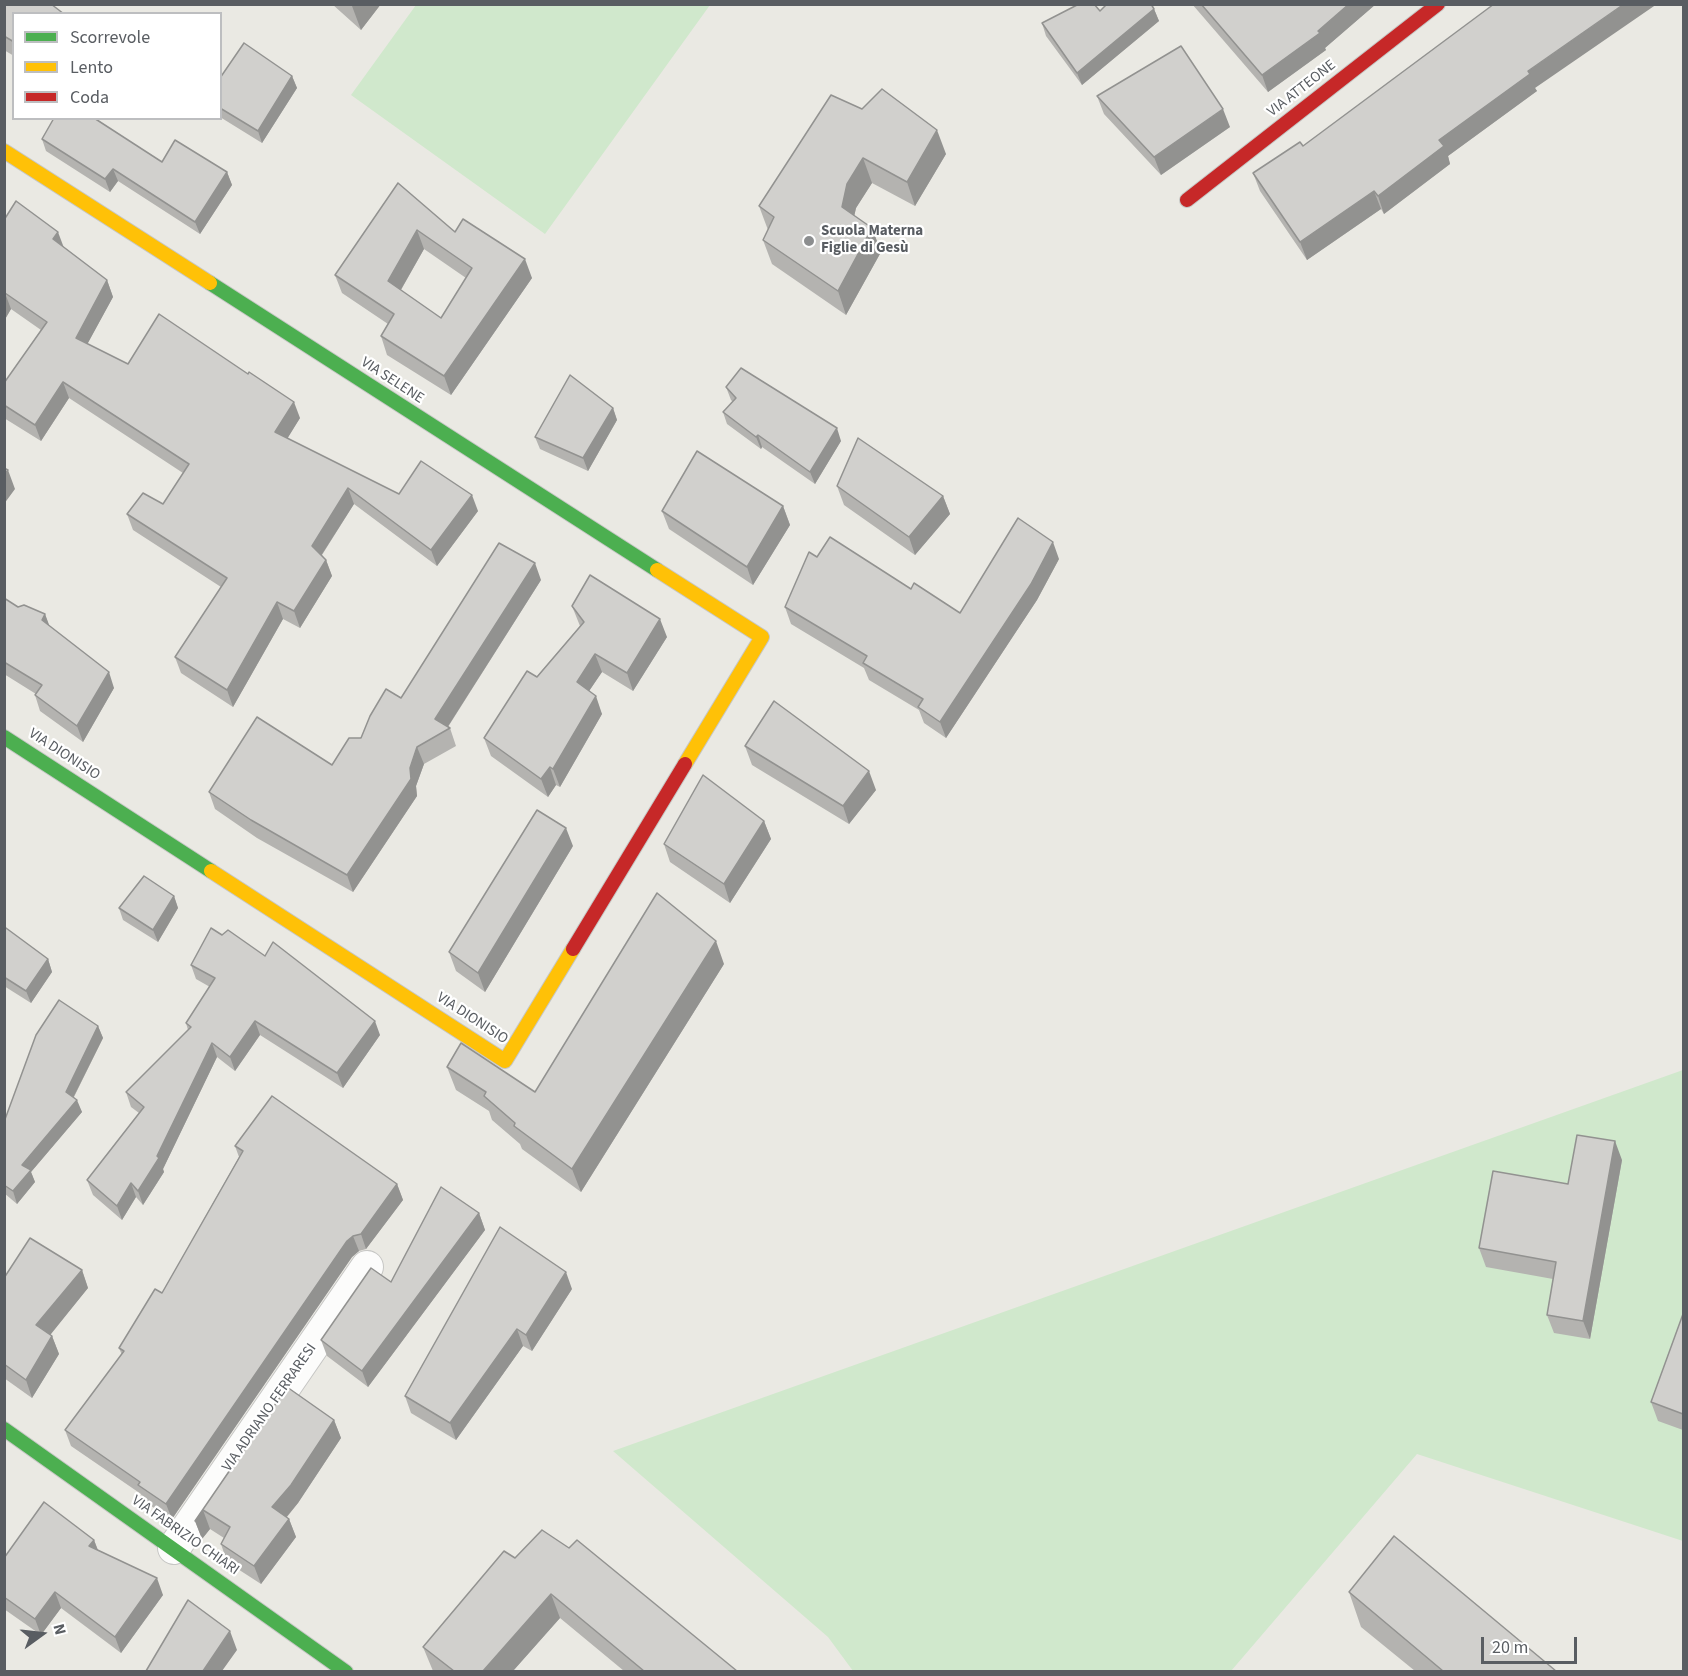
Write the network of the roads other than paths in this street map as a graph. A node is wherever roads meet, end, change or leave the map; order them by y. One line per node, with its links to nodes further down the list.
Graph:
1 (1438, 4): 3 (street, VIA ATTEONE)
2 (4, 151): 4 (street, VIA SELENE)
3 (1187, 200)
4 (762, 638): 5 (street, VIA DIONISIO)
5 (4, 737)
6 (367, 1267): 8 (street, VIA ADRIANO FERRARESI)
7 (4, 1429): 8 (street, VIA FABRIZIO CHIARI)
8 (174, 1548): 9 (street, VIA FABRIZIO CHIARI)
9 (346, 1671)

